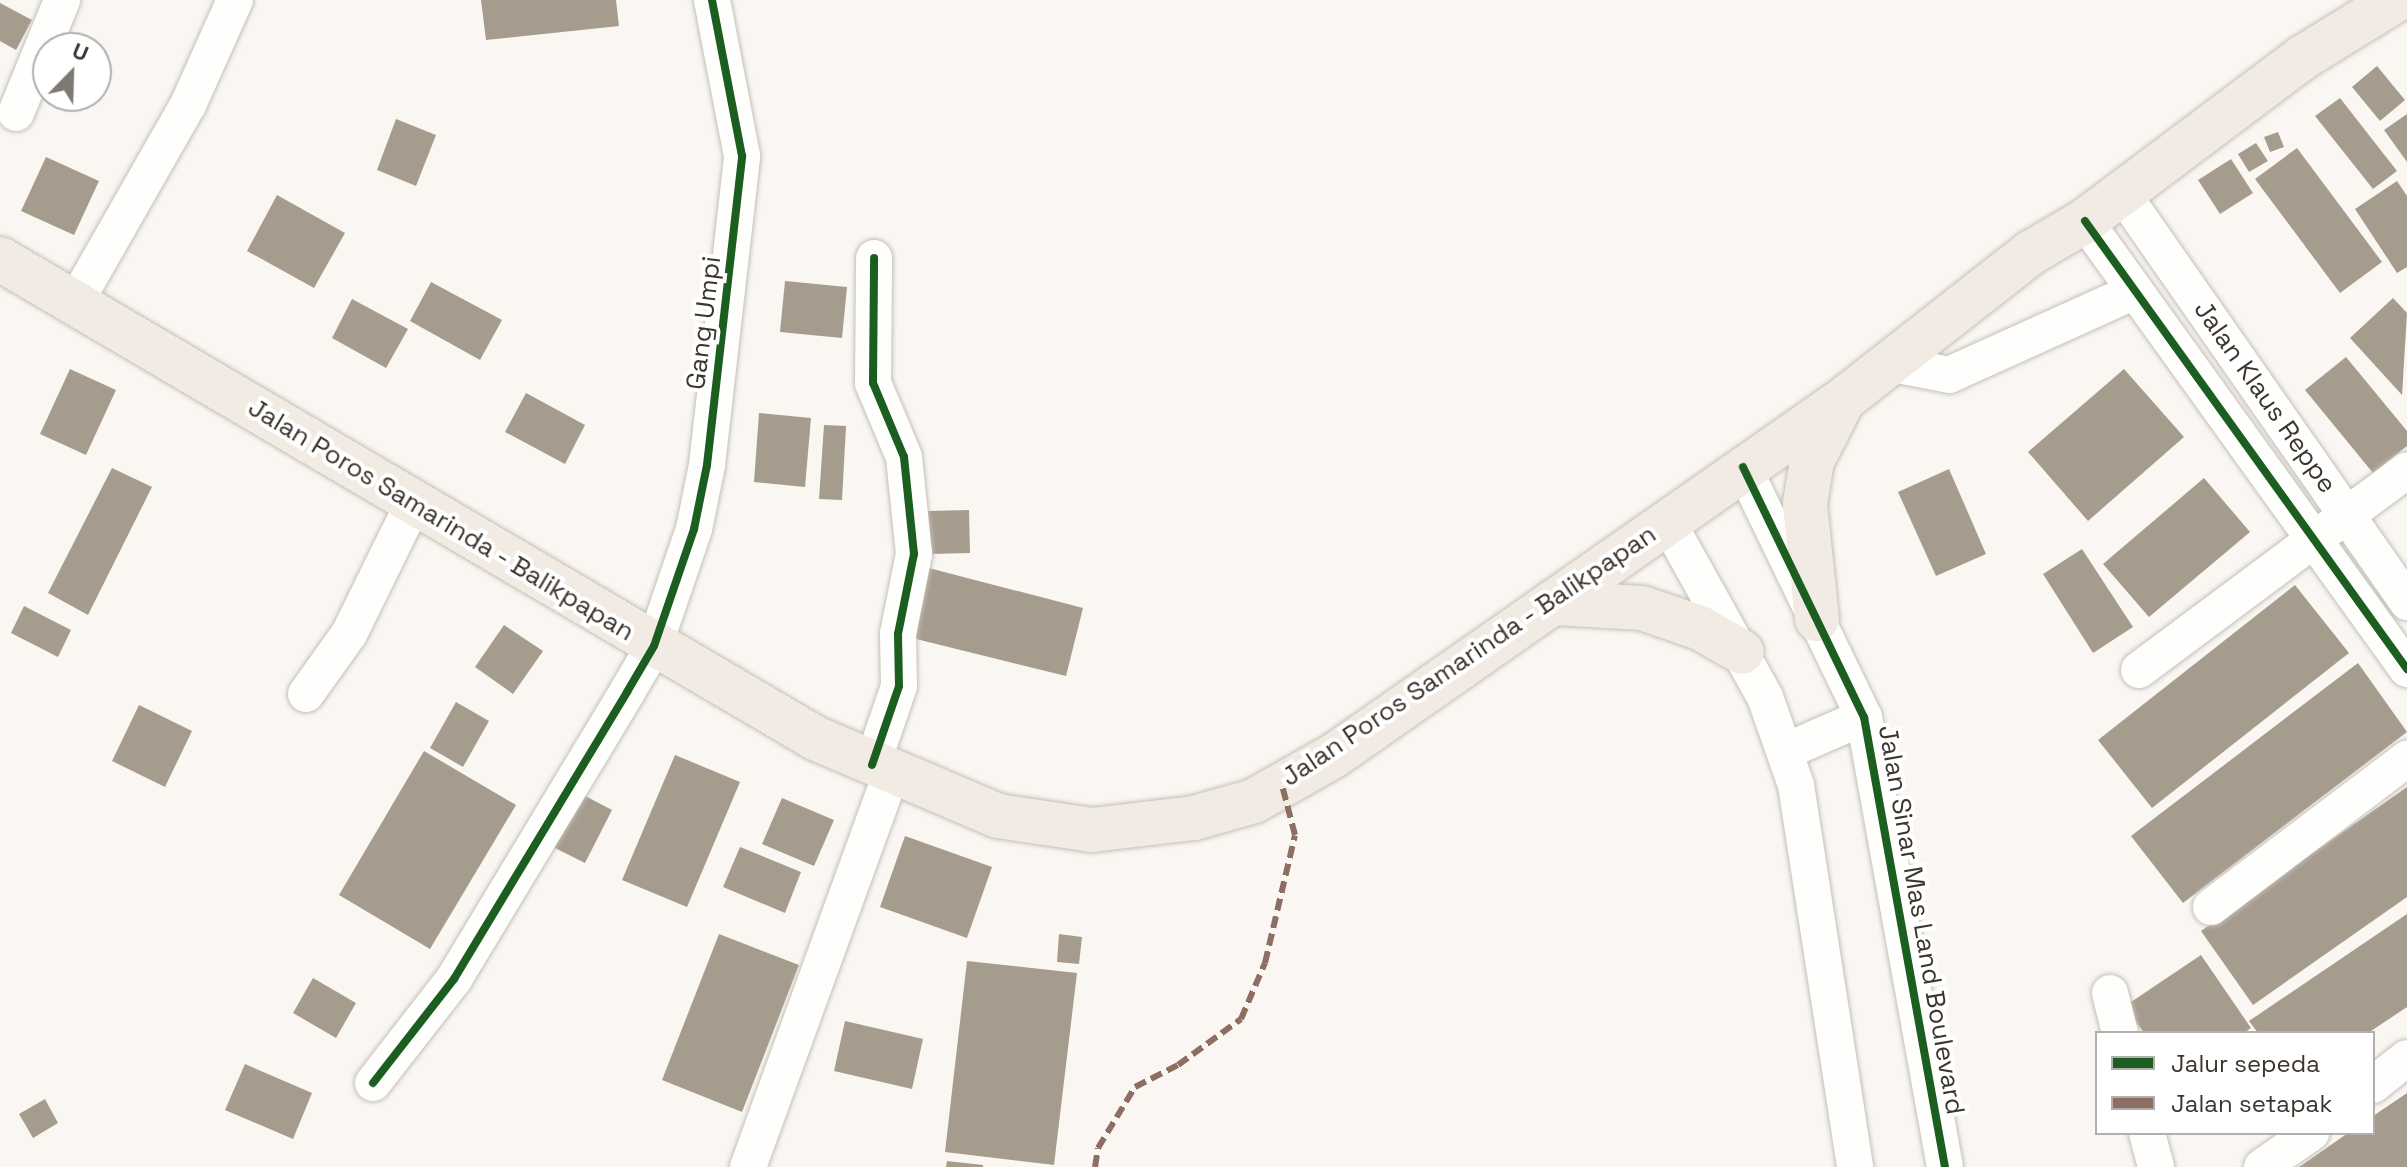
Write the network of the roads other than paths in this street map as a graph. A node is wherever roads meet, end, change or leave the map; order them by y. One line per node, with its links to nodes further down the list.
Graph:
1 (62, 0): 5 (street)
2 (235, 0): 12 (street)
3 (712, 0): 24 (street, Gang Umpi)
4 (2396, 0): 6 (highway, Jalan Poros Samarinda - Balikpapan)
5 (16, 113)
6 (2122, 193): 7 (highway, Jalan Poros Samarinda - Balikpapan); 10 (street, Jalan Klaus Reppe)
7 (2085, 221): 11 (street, Jalan Klaus Reppe); 13 (highway, Jalan Poros Samarinda - Balikpapan)
8 (874, 258): 32 (street)
9 (0, 259): 12 (highway, Jalan Poros Samarinda - Balikpapan)
10 (2182, 279): 11 (street); 18 (street, Jalan Klaus Reppe)
11 (2138, 300): 13 (street); 20 (street, Jalan Klaus Reppe)
12 (76, 301): 17 (highway, Jalan Poros Samarinda - Balikpapan)
13 (1888, 363): 14 (highway, Jalan Poros Samarinda - Balikpapan)
14 (1843, 400): 15 (highway, Jalan Poros Samarinda - Balikpapan); 23 (highway)
15 (1743, 467): 19 (highway, Jalan Poros Samarinda - Balikpapan); 23 (street, Jalan Sinar Mas Land Boulevard)
16 (2407, 470): 18 (street)
17 (413, 504): 24 (highway, Jalan Poros Samarinda - Balikpapan); 28 (street)
18 (2346, 514): 20 (street); 21 (street, Jalan Klaus Reppe)
19 (1667, 521): 22 (highway, Jalan Poros Samarinda - Balikpapan); 25 (street)
20 (2311, 539): 26 (street, Jalan Klaus Reppe); 27 (street)
21 (2407, 602)
22 (1552, 603): 25 (highway); 32 (highway, Jalan Poros Samarinda - Balikpapan)
23 (1817, 619): 29 (street, Jalan Sinar Mas Land Boulevard)
24 (654, 646): 32 (highway, Jalan Poros Samarinda - Balikpapan); 37 (street, Gang Umpi)
25 (1742, 652): 30 (street)
26 (2407, 669)
27 (2139, 670)
28 (306, 694)
29 (1864, 717): 30 (street); 43 (street, Jalan Sinar Mas Land Boulevard)
30 (1786, 751): 42 (street)
31 (2407, 759): 33 (street)
32 (882, 770): 41 (street)
33 (2211, 907)
34 (2110, 993): 35 (street)
35 (2120, 1031)
36 (2407, 1058): 38 (street)
37 (373, 1083)
38 (2375, 1083)
39 (2148, 1135): 44 (street)
40 (2308, 1135): 45 (street)
41 (748, 1167)
42 (1855, 1167)
43 (1945, 1167)
44 (2156, 1167)
45 (2262, 1167)

